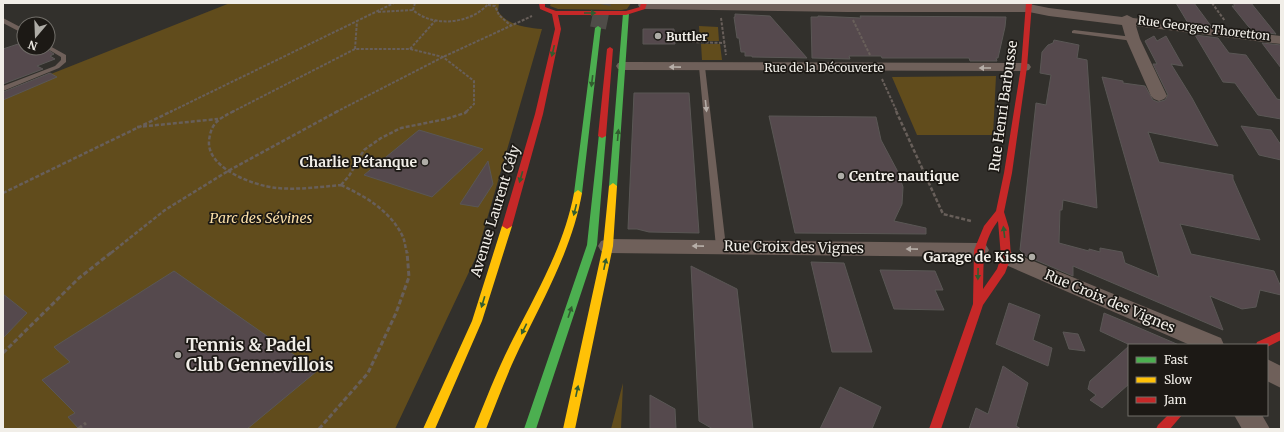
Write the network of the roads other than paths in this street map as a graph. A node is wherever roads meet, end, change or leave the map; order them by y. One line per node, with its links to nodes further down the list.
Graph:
1 (644, 4): 2 (street, Rue Georges Thoretton); 5 (main road)
2 (1029, 5): 7 (street, Rue Georges Thoretton); 17 (main road, Rue Henri Barbusse)
3 (544, 7): 4 (main road)
4 (555, 14): 5 (main road, one-way to 5); 33 (main road, Avenue Laurent Cély, one-way to 33)
5 (626, 14): 15 (main road)
6 (3, 20): 8 (lane)
7 (1128, 21): 11 (street, Rue Georges Thoretton); 12 (street, Rue Georges Thoretton); 12 (street, Rue Georges Thoretton)
8 (16, 27)
9 (598, 28): 34 (main road, one-way to 34)
10 (1074, 32): 11 (lane)
11 (1133, 39): 19 (street, Rue Georges Thoretton)
12 (1281, 39)
13 (610, 42): 35 (main road, one-way to 13)
14 (56, 51): 18 (lane)
15 (624, 66): 16 (street, Rue de la Découverte, one-way to 15); 21 (main road, one-way to 15)
16 (702, 67): 17 (street, Rue de la Découverte, one-way to 16); 22 (lane, one-way to 22)
17 (1024, 67): 20 (main road, Rue Henri Barbusse)
18 (3, 89)
19 (1159, 96)
20 (1000, 212): 23 (main road, Rue Henri Barbusse); 24 (main road, Rue Henri Barbusse, one-way to 20)
21 (608, 246): 22 (street, Rue Croix des Vignes, one-way to 21); 36 (main road, one-way to 21)
22 (721, 247): 23 (street, Rue Croix des Vignes, one-way to 22)
23 (982, 251): 25 (main road, Rue Henri Barbusse, one-way to 25)
24 (1003, 256): 25 (main road, Rue Henri Barbusse); 27 (street, Rue Croix des Vignes)
25 (978, 304): 37 (main road, Rue Henri Barbusse)
26 (1281, 335): 28 (main road)
27 (1211, 344)
28 (1263, 344)
29 (1268, 370): 30 (street)
30 (1281, 378)
31 (1175, 416): 38 (main road)
32 (1248, 416): 39 (street)
33 (429, 429)
34 (480, 429)
35 (530, 429)
36 (569, 429)
37 (935, 429)
38 (1162, 429)
39 (1257, 429)

